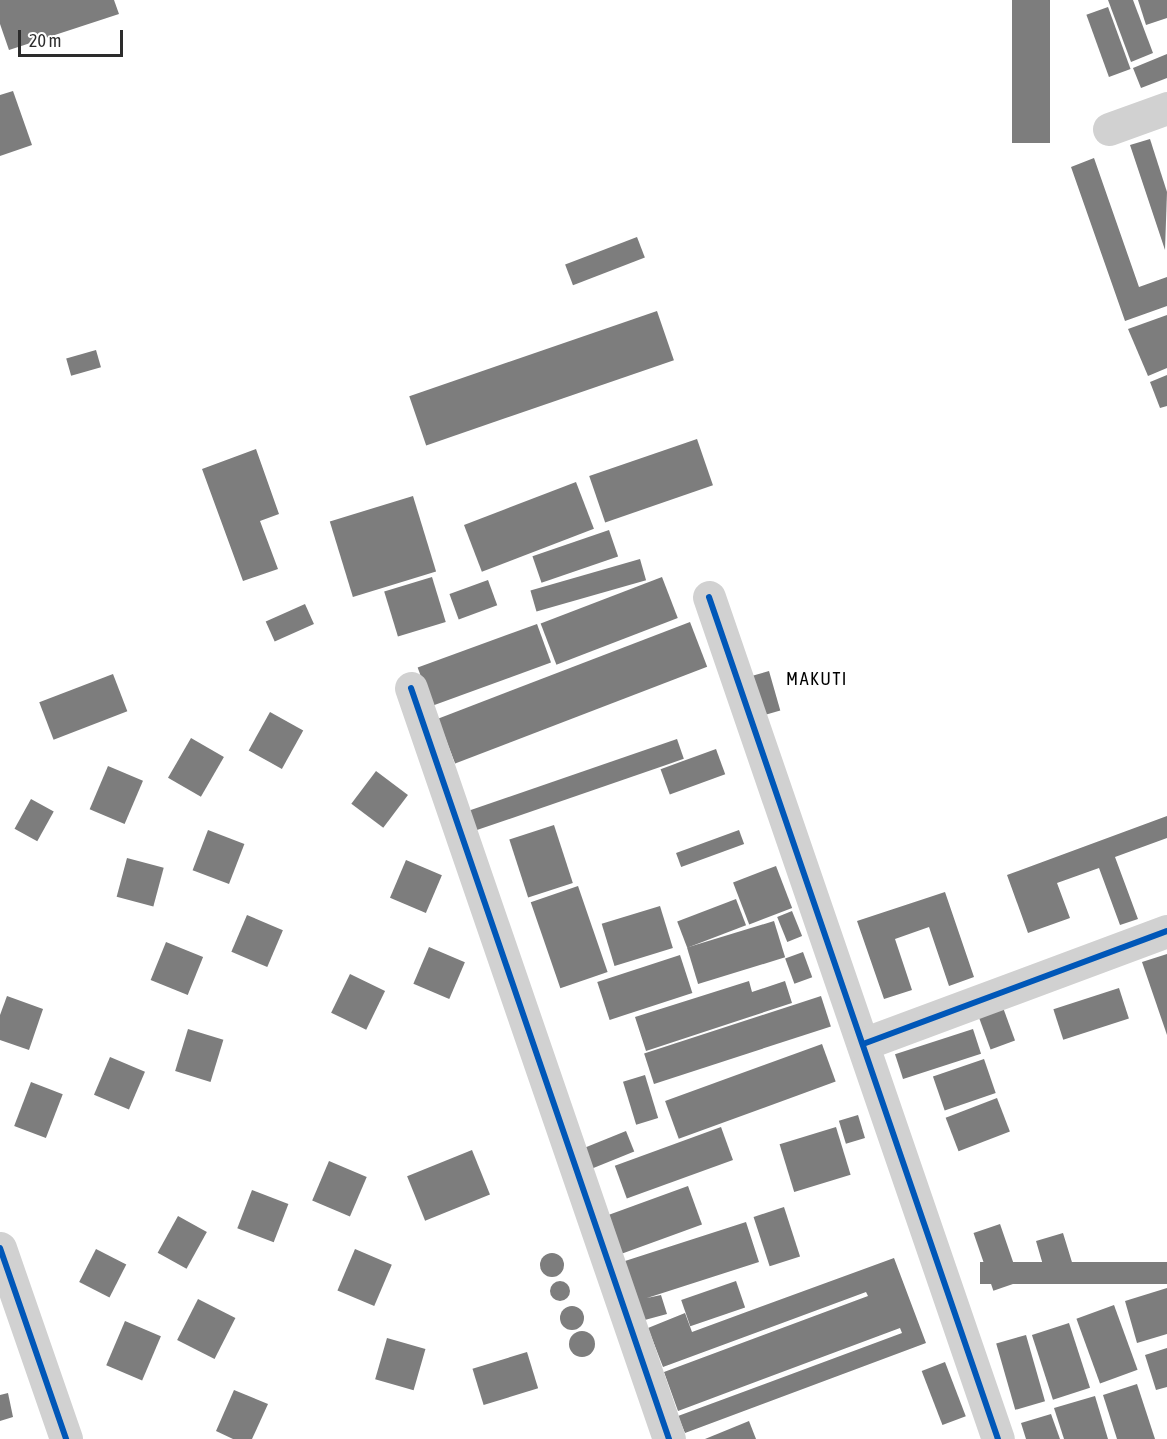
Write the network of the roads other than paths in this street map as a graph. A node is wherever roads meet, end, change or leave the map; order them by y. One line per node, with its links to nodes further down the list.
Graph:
1 (1167, 108): 2 (street)
2 (1109, 129)
3 (709, 597): 6 (street)
4 (411, 688): 9 (street)
5 (1167, 931): 6 (street)
6 (863, 1044): 10 (street)
7 (0, 1248): 8 (street)
8 (66, 1439)
9 (669, 1439)
10 (998, 1439)

